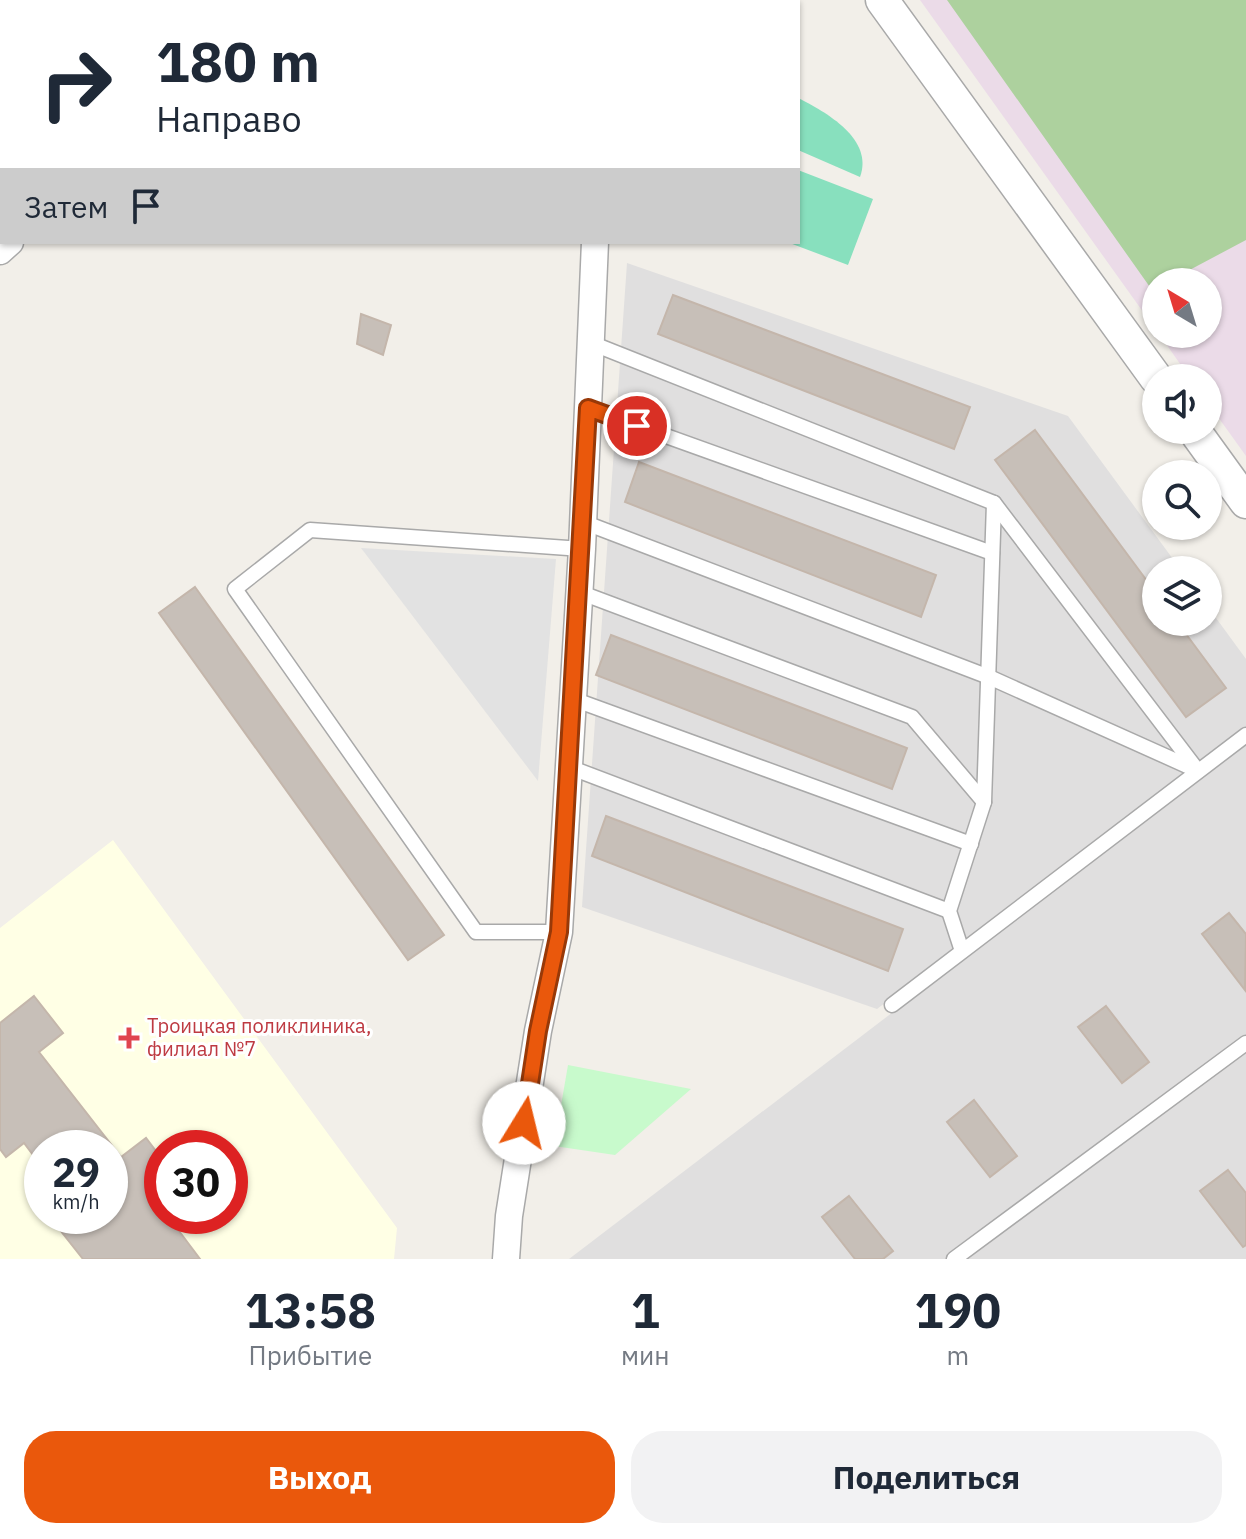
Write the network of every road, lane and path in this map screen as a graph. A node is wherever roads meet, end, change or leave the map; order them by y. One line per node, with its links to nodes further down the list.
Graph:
1 (882, 0): 4 (street)
2 (595, 244): 3 (street)
3 (591, 343): 5 (street); 8 (lane)
4 (1146, 364)
5 (588, 408): 9 (street); 11 (lane)
6 (1204, 444): 7 (street)
7 (1246, 502)
8 (994, 503): 11 (lane); 17 (lane)
9 (583, 522): 10 (street); 13 (lane)
10 (582, 549): 12 (street); 21 (lane)
11 (992, 553): 13 (lane)
12 (579, 592): 14 (street); 18 (lane)
13 (989, 677): 17 (lane); 18 (lane)
14 (573, 699): 16 (street); 19 (lane)
15 (1246, 735): 17 (lane)
16 (569, 767): 20 (lane); 21 (street)
17 (1198, 771): 22 (lane)
18 (984, 802): 19 (lane)
19 (971, 844): 20 (lane)
20 (949, 911): 22 (lane)
21 (559, 932): 25 (street)
22 (962, 951): 23 (lane)
23 (892, 1005)
24 (1246, 1043): 26 (lane)
25 (506, 1259)
26 (954, 1259)

